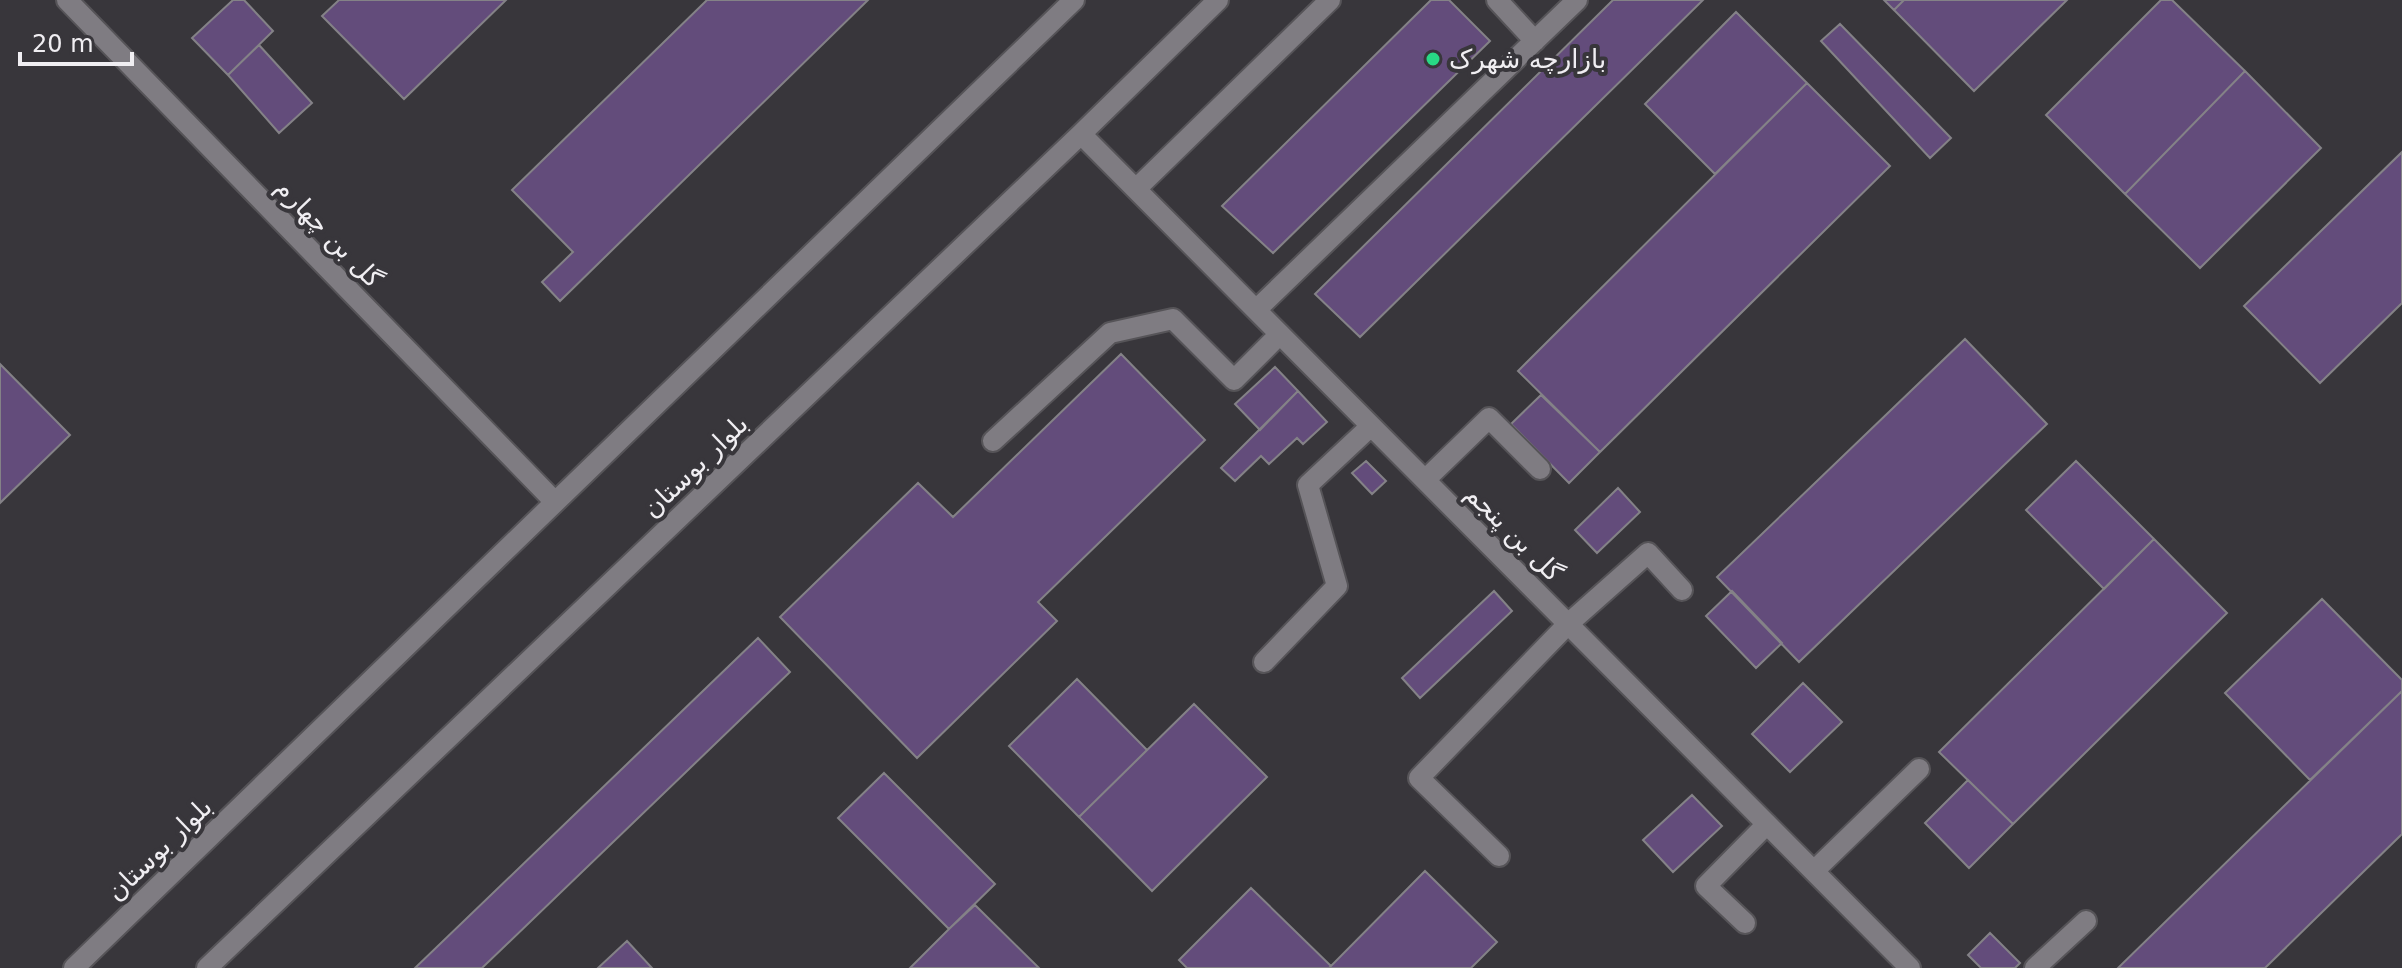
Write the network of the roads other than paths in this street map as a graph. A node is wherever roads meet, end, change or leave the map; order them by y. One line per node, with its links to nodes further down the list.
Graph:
1 (67, 0): 16 (street, گل بن چهارم)
2 (1074, 0): 16 (street, بلوار بوستان)
3 (1218, 0): 8 (street, بلوار بوستان)
4 (1330, 0): 9 (street)
5 (1497, 0): 7 (street)
6 (1577, 0): 7 (street)
7 (1535, 41): 10 (street)
8 (1081, 134): 9 (street, گل بن پنجم); 26 (street, بلوار بوستان)
9 (1136, 189): 10 (street, گل بن پنجم)
10 (1256, 310): 11 (street, گل بن پنجم)
11 (1280, 334): 12 (street, گل بن پنجم); 13 (street)
12 (1371, 426): 15 (street, گل بن پنجم); 19 (street)
13 (993, 441)
14 (1540, 469): 15 (street)
15 (1425, 480): 18 (street, گل بن پنجم)
16 (555, 502): 27 (street, بلوار بوستان)
17 (1682, 590): 18 (street)
18 (1568, 624): 21 (street, گل بن پنجم); 22 (street)
19 (1264, 662)
20 (1919, 769): 23 (street)
21 (1767, 824): 23 (street, گل بن پنجم); 25 (street)
22 (1499, 856)
23 (1814, 871): 28 (street, گل بن پنجم)
24 (2086, 921): 29 (street)
25 (1745, 923)
26 (213, 966)
27 (74, 968)
28 (1910, 968)
29 (2035, 968)

